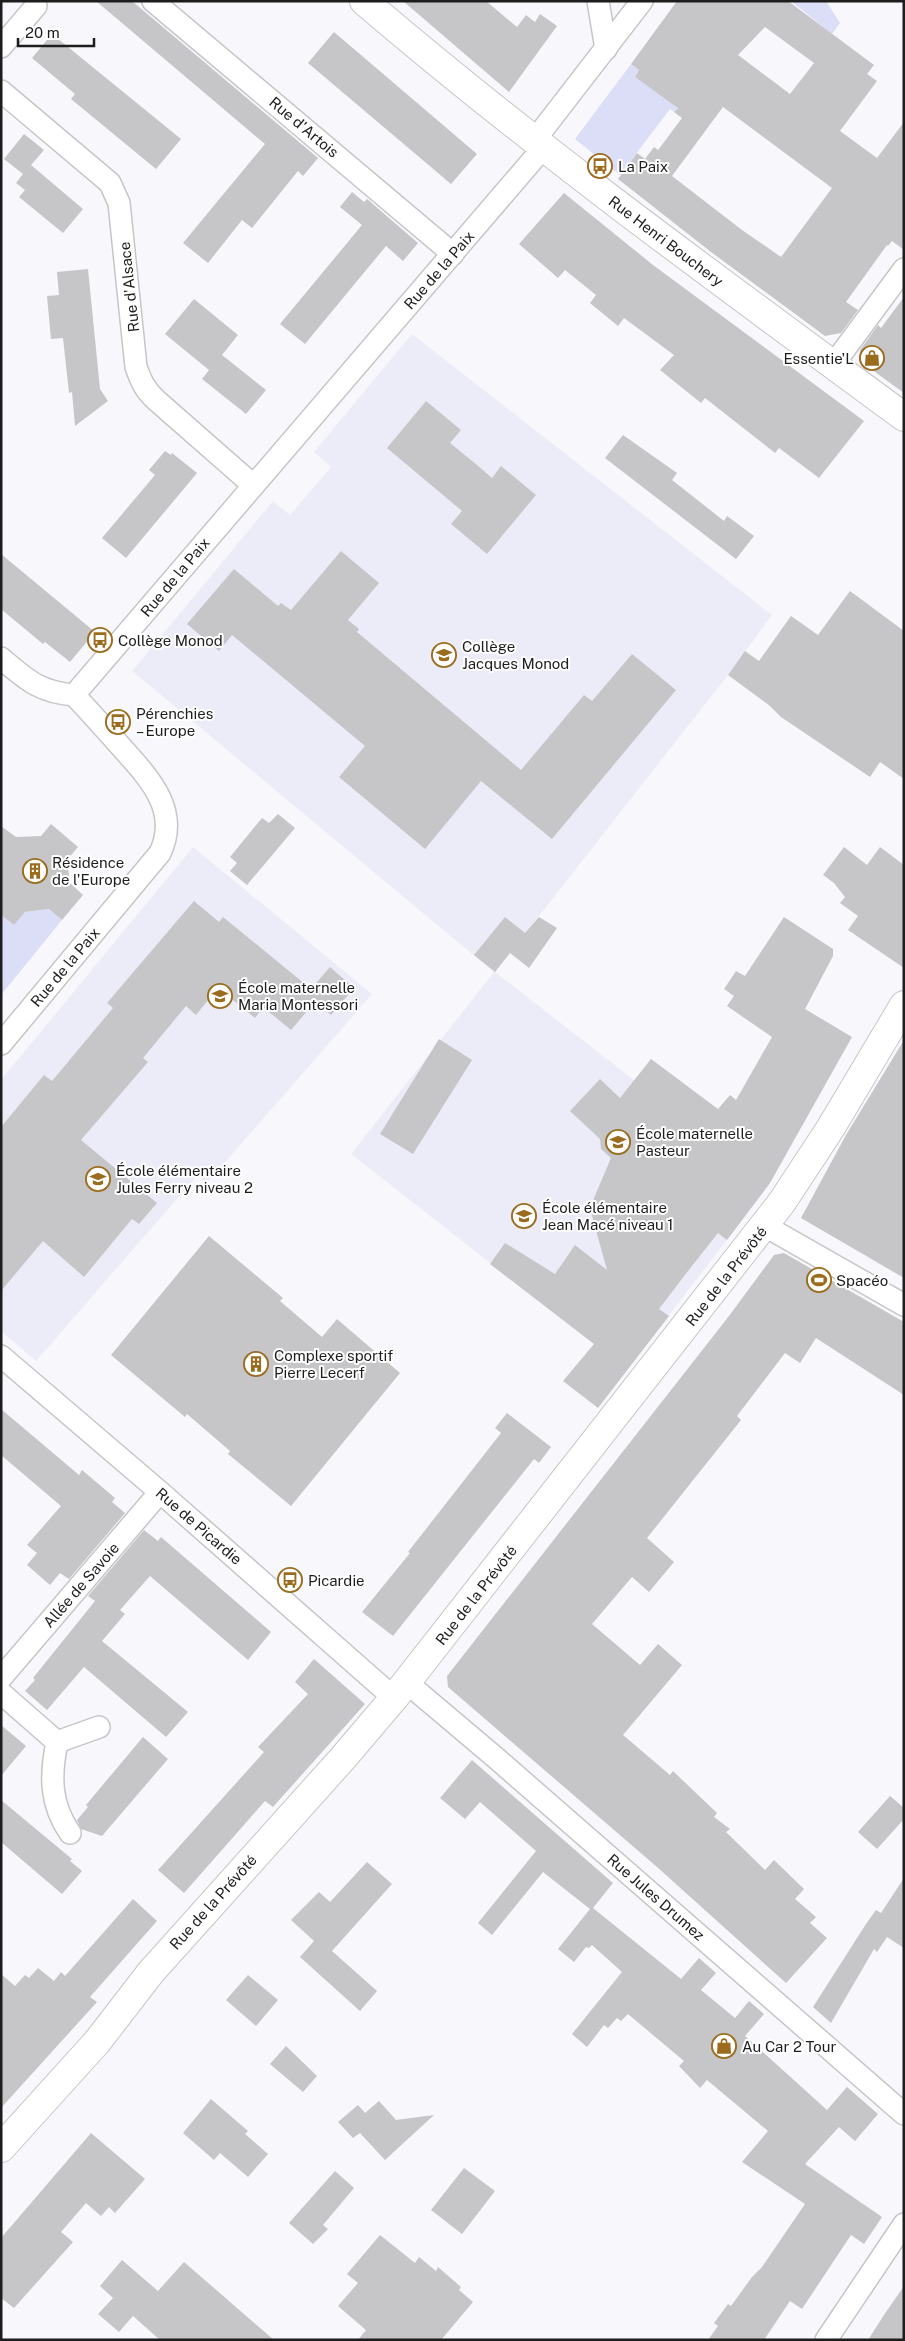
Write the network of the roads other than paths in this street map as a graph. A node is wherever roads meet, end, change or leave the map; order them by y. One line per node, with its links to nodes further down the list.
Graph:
1 (153, 1): 10 (street, Rue d'Artois)
2 (364, 1): 9 (street, Rue Henri Bouchery)
3 (598, 1): 7 (street)
4 (642, 1): 7 (street, Rue de la Paix)
5 (36, 6): 6 (street)
6 (1, 47)
7 (606, 49): 9 (street, Rue de la Paix)
8 (1, 91): 14 (street, Rue d'Alsace)
9 (539, 145): 10 (street, Rue de la Paix); 12 (street, Rue Henri Bouchery)
10 (454, 254): 14 (street, Rue de la Paix)
11 (904, 269): 12 (street)
12 (833, 365): 13 (street, Rue Henri Bouchery)
13 (904, 417)
14 (253, 485): 16 (street, Rue de la Paix)
15 (1, 658): 16 (street)
16 (74, 695): 18 (street, Rue de la Paix)
17 (904, 1005): 19 (street, Rue de la Prévôté)
18 (1, 1044)
19 (765, 1226): 20 (street); 24 (street, Rue de la Prévôté)
20 (904, 1305)
21 (1, 1356): 22 (street, Rue de Picardie)
22 (160, 1492): 23 (street, Allée de Savoie); 24 (street, Rue de Picardie)
23 (1, 1678)
24 (400, 1690): 29 (street, Rue Jules Drumez); 30 (street, Rue de la Prévôté)
25 (1, 1693): 27 (street)
26 (99, 1727): 27 (street)
27 (57, 1742): 28 (street)
28 (70, 1833)
29 (904, 2114)
30 (1, 2148)
31 (904, 2224): 32 (street)
32 (826, 2340)

